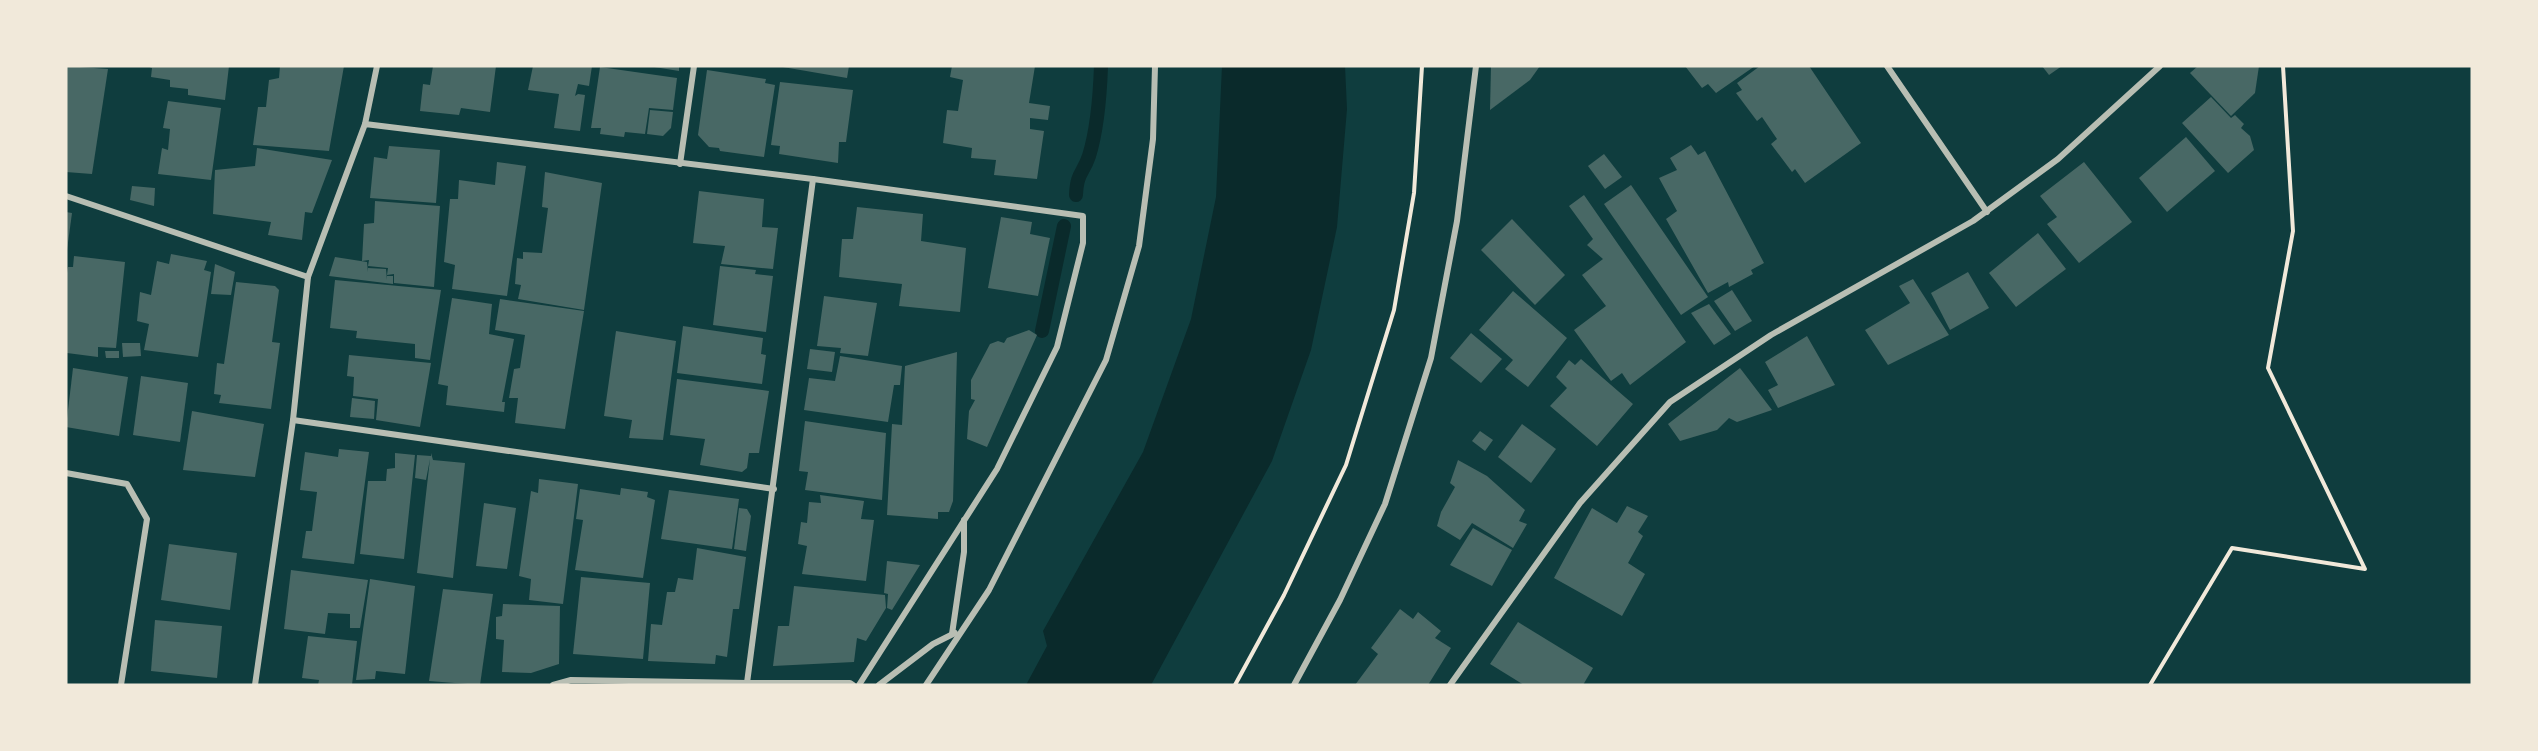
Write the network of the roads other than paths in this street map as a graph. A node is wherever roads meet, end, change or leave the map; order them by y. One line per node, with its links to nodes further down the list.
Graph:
1 (377, 66): 7 (street)
2 (694, 66): 8 (street)
3 (1155, 66): 17 (street)
4 (1476, 66): 27 (street)
5 (1887, 66): 11 (street)
6 (2160, 66): 11 (street)
7 (365, 124): 8 (street); 12 (street)
8 (680, 164): 9 (street)
9 (813, 179): 15 (street); 16 (street)
10 (66, 196): 12 (street)
11 (1987, 212): 28 (street)
12 (308, 277): 13 (street)
13 (293, 420): 15 (street); 21 (street)
14 (66, 473): 20 (street)
15 (774, 489): 19 (street)
16 (964, 520): 18 (street); 24 (street)
17 (964, 629): 18 (street); 26 (street)
18 (952, 634): 25 (street)
19 (747, 683): 22 (street); 23 (street)
20 (121, 685)
21 (255, 685)
22 (553, 685)
23 (853, 685)
24 (859, 685)
25 (879, 685)
26 (926, 685)
27 (1294, 685)
28 (1450, 685)

